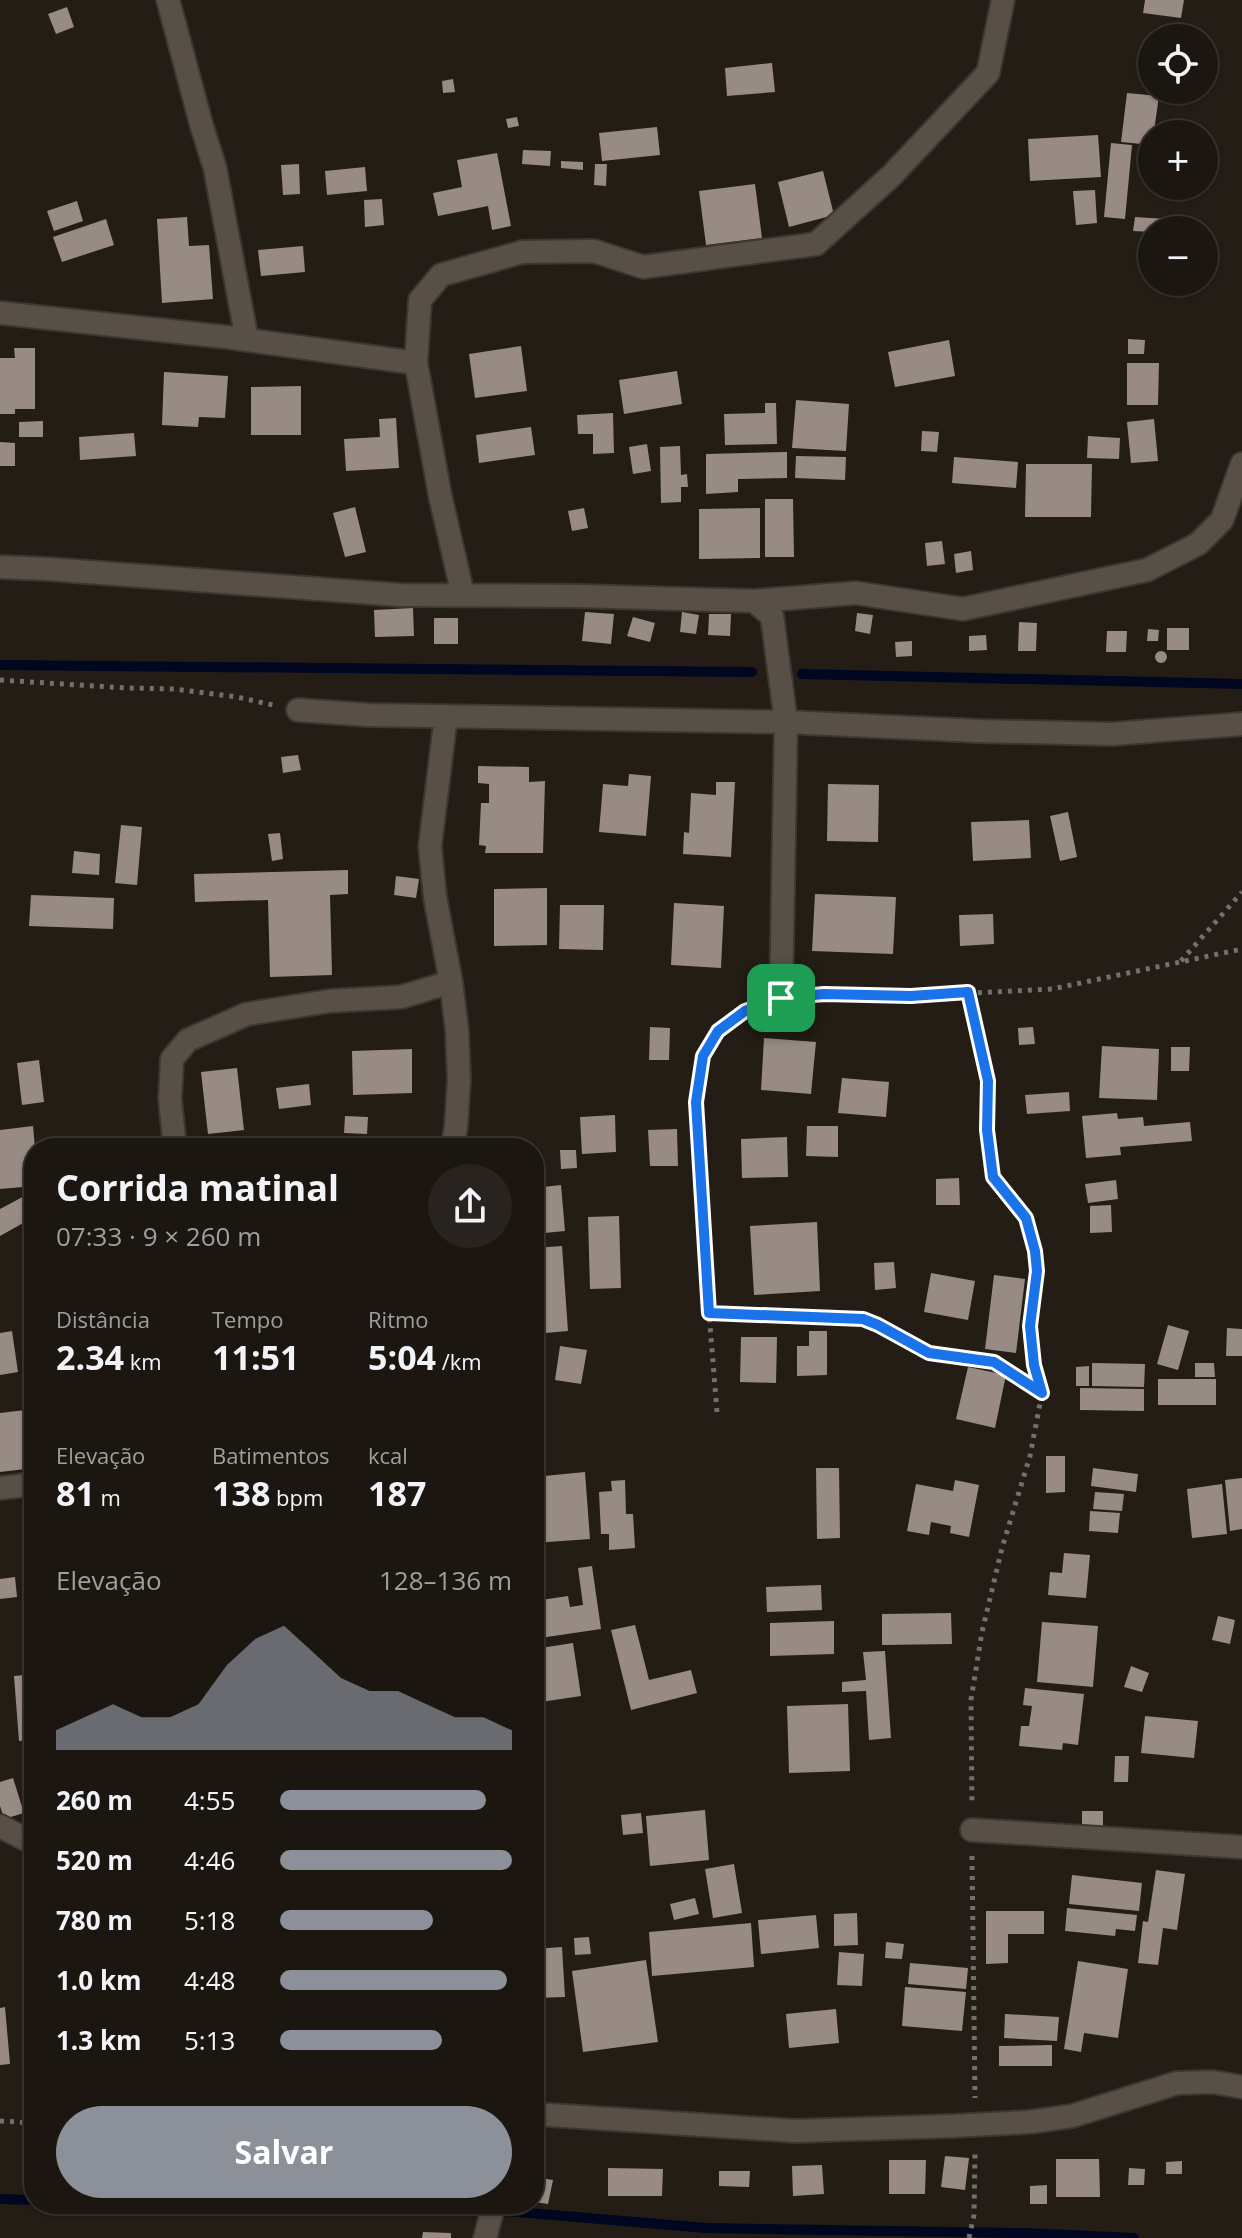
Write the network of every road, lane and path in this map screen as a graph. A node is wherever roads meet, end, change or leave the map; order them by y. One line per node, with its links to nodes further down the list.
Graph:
1 (168, 0): 4 (street)
2 (1003, 0): 5 (street)
3 (0, 313): 4 (street)
4 (247, 340): 5 (street)
5 (416, 363): 8 (street)
6 (1242, 464): 9 (street)
7 (0, 567): 8 (street)
8 (463, 595): 9 (street)
9 (754, 601): 13 (street)
10 (0, 680): 11 (path)
11 (298, 710): 12 (street)
12 (446, 716): 13 (street); 18 (street)
13 (786, 722): 14 (street); 20 (street)
14 (1242, 724)
15 (1242, 892): 17 (path)
16 (1242, 949): 17 (path)
17 (1180, 962): 19 (path)
18 (451, 982): 21 (street); 22 (street)
19 (968, 992): 20 (path); 24 (path)
20 (781, 998): 23 (path)
21 (174, 1138)
22 (454, 1138)
23 (709, 1313): 24 (path); 25 (path)
24 (1042, 1393): 29 (path)
25 (717, 1412)
26 (24, 1485): 27 (street)
27 (0, 1488)
28 (0, 1826): 30 (street)
29 (972, 1830): 31 (street); 36 (path)
30 (24, 1838)
31 (1242, 1847)
32 (1242, 2087): 36 (street)
33 (544, 2115): 36 (street)
34 (0, 2121): 35 (path)
35 (24, 2122)
36 (976, 2125): 37 (path)
37 (969, 2238)

